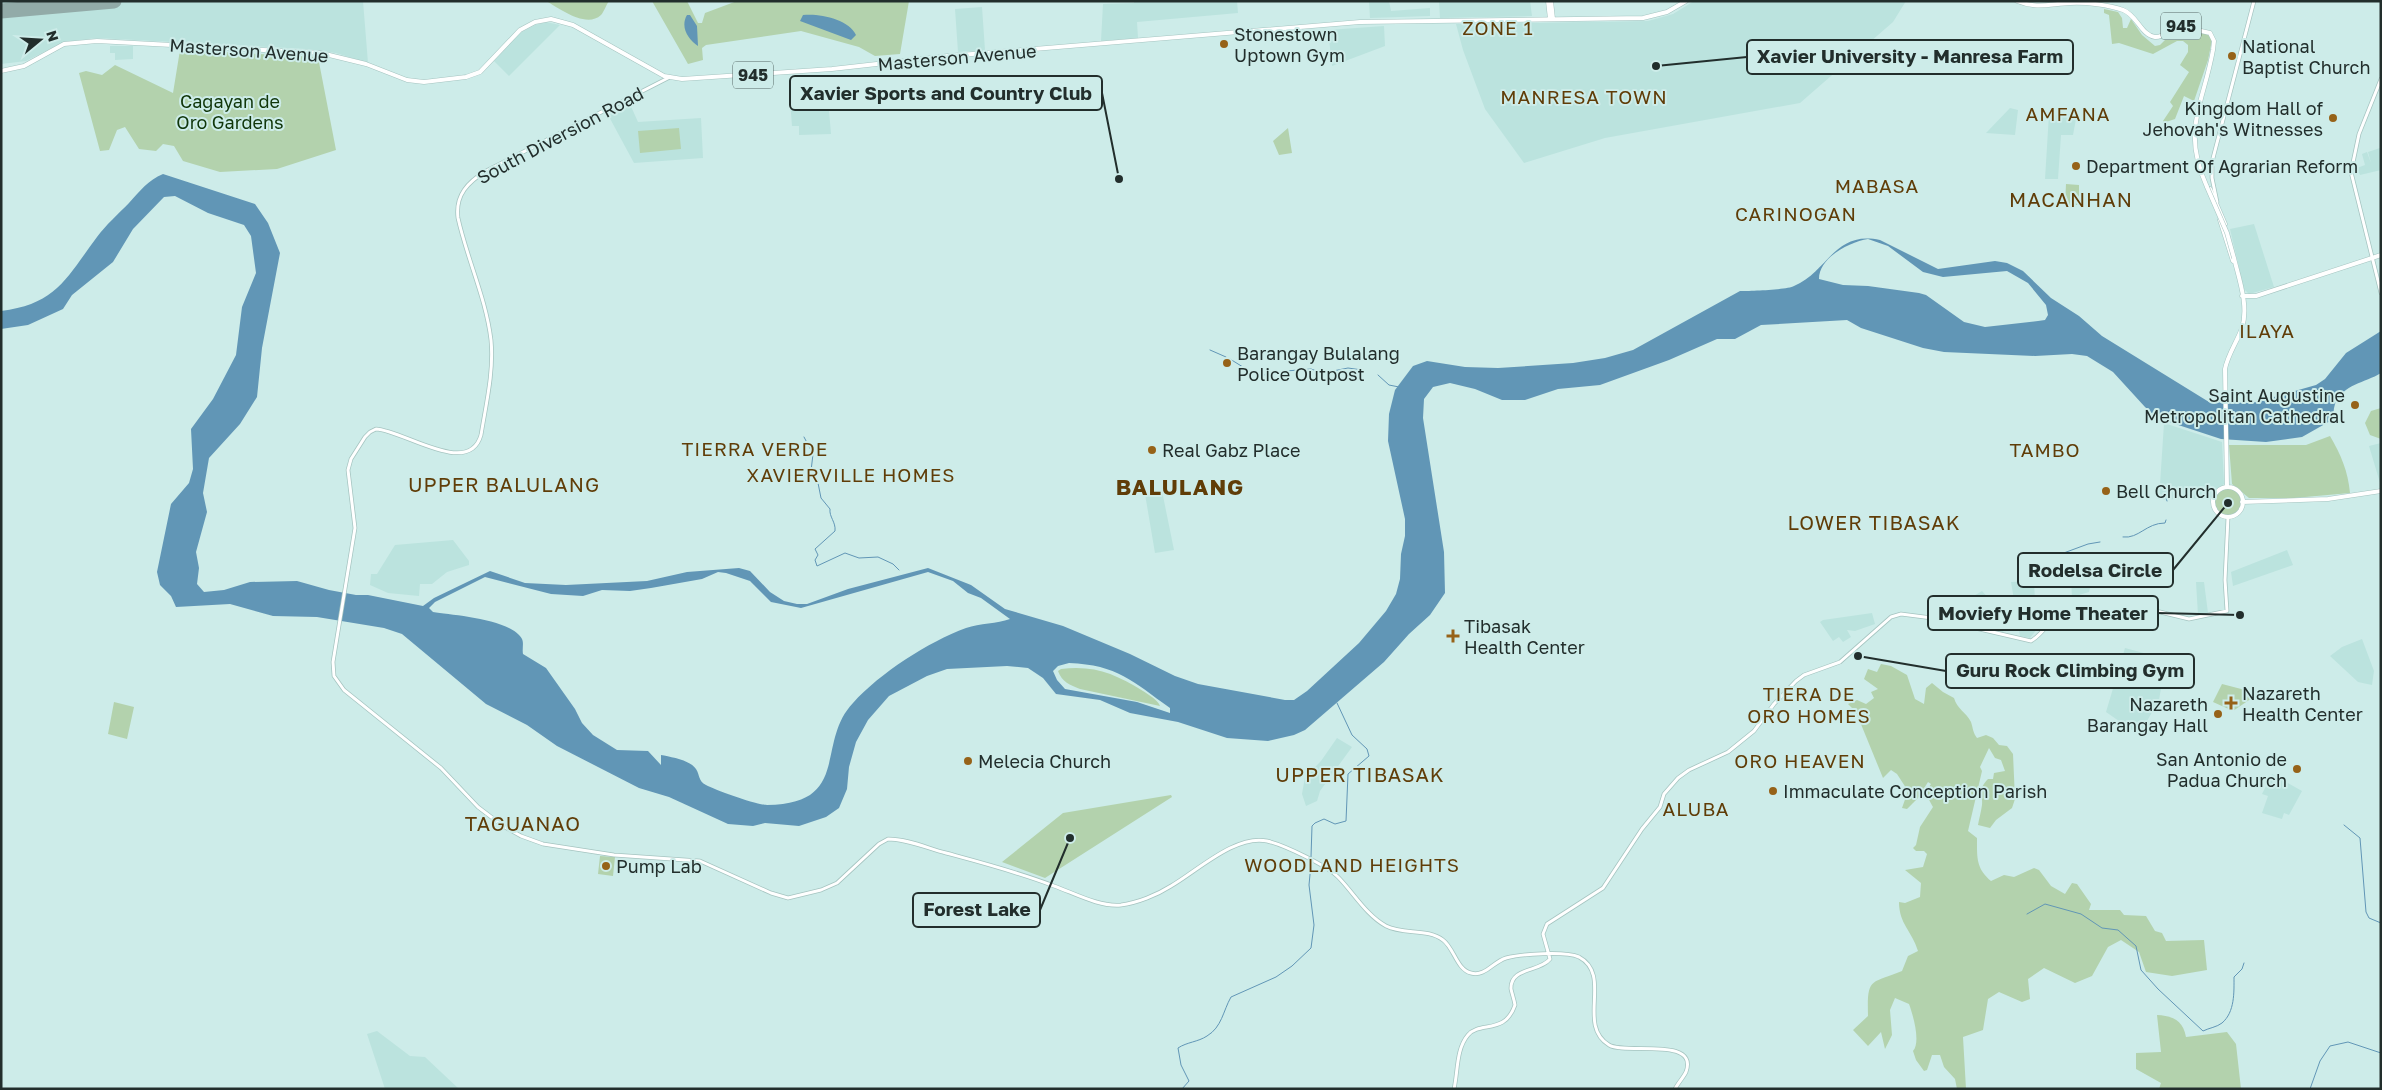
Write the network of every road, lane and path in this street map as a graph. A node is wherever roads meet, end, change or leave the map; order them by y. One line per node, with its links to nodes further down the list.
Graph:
1 (1549, 1): 5 (main road)
2 (1686, 1): 5 (main road, Masterson Avenue / 945)
3 (2017, 1): 10 (main road, 945)
4 (2254, 1): 9 (main road)
5 (1552, 19): 7 (main road, Masterson Avenue / 945)
6 (1, 71): 7 (main road, Masterson Avenue / 945)
7 (668, 78): 23 (main road, South Diversion Road)
8 (2381, 79): 15 (main road)
9 (2212, 174): 11 (main road); 13 (main road)
10 (2203, 179): 11 (main road); 12 (main road); 16 (main road, 945, bridge)
11 (2216, 199): 12 (main road)
12 (2217, 209): 13 (main road)
13 (2220, 215): 16 (main road)
14 (2381, 255): 15 (main road)
15 (2373, 257): 17 (main road); 18 (main road)
16 (2235, 265): 18 (main road, 945)
17 (2381, 293)
18 (2242, 296): 19 (main road)
19 (2227, 487): 21 (main road); 22 (main road)
20 (2381, 491): 21 (main road)
21 (2242, 502): 22 (main road)
22 (2228, 516): 23 (main road)
23 (1550, 955): 24 (main road); 25 (main road, South Diversion Road)
24 (1454, 1089)
25 (1675, 1089)

